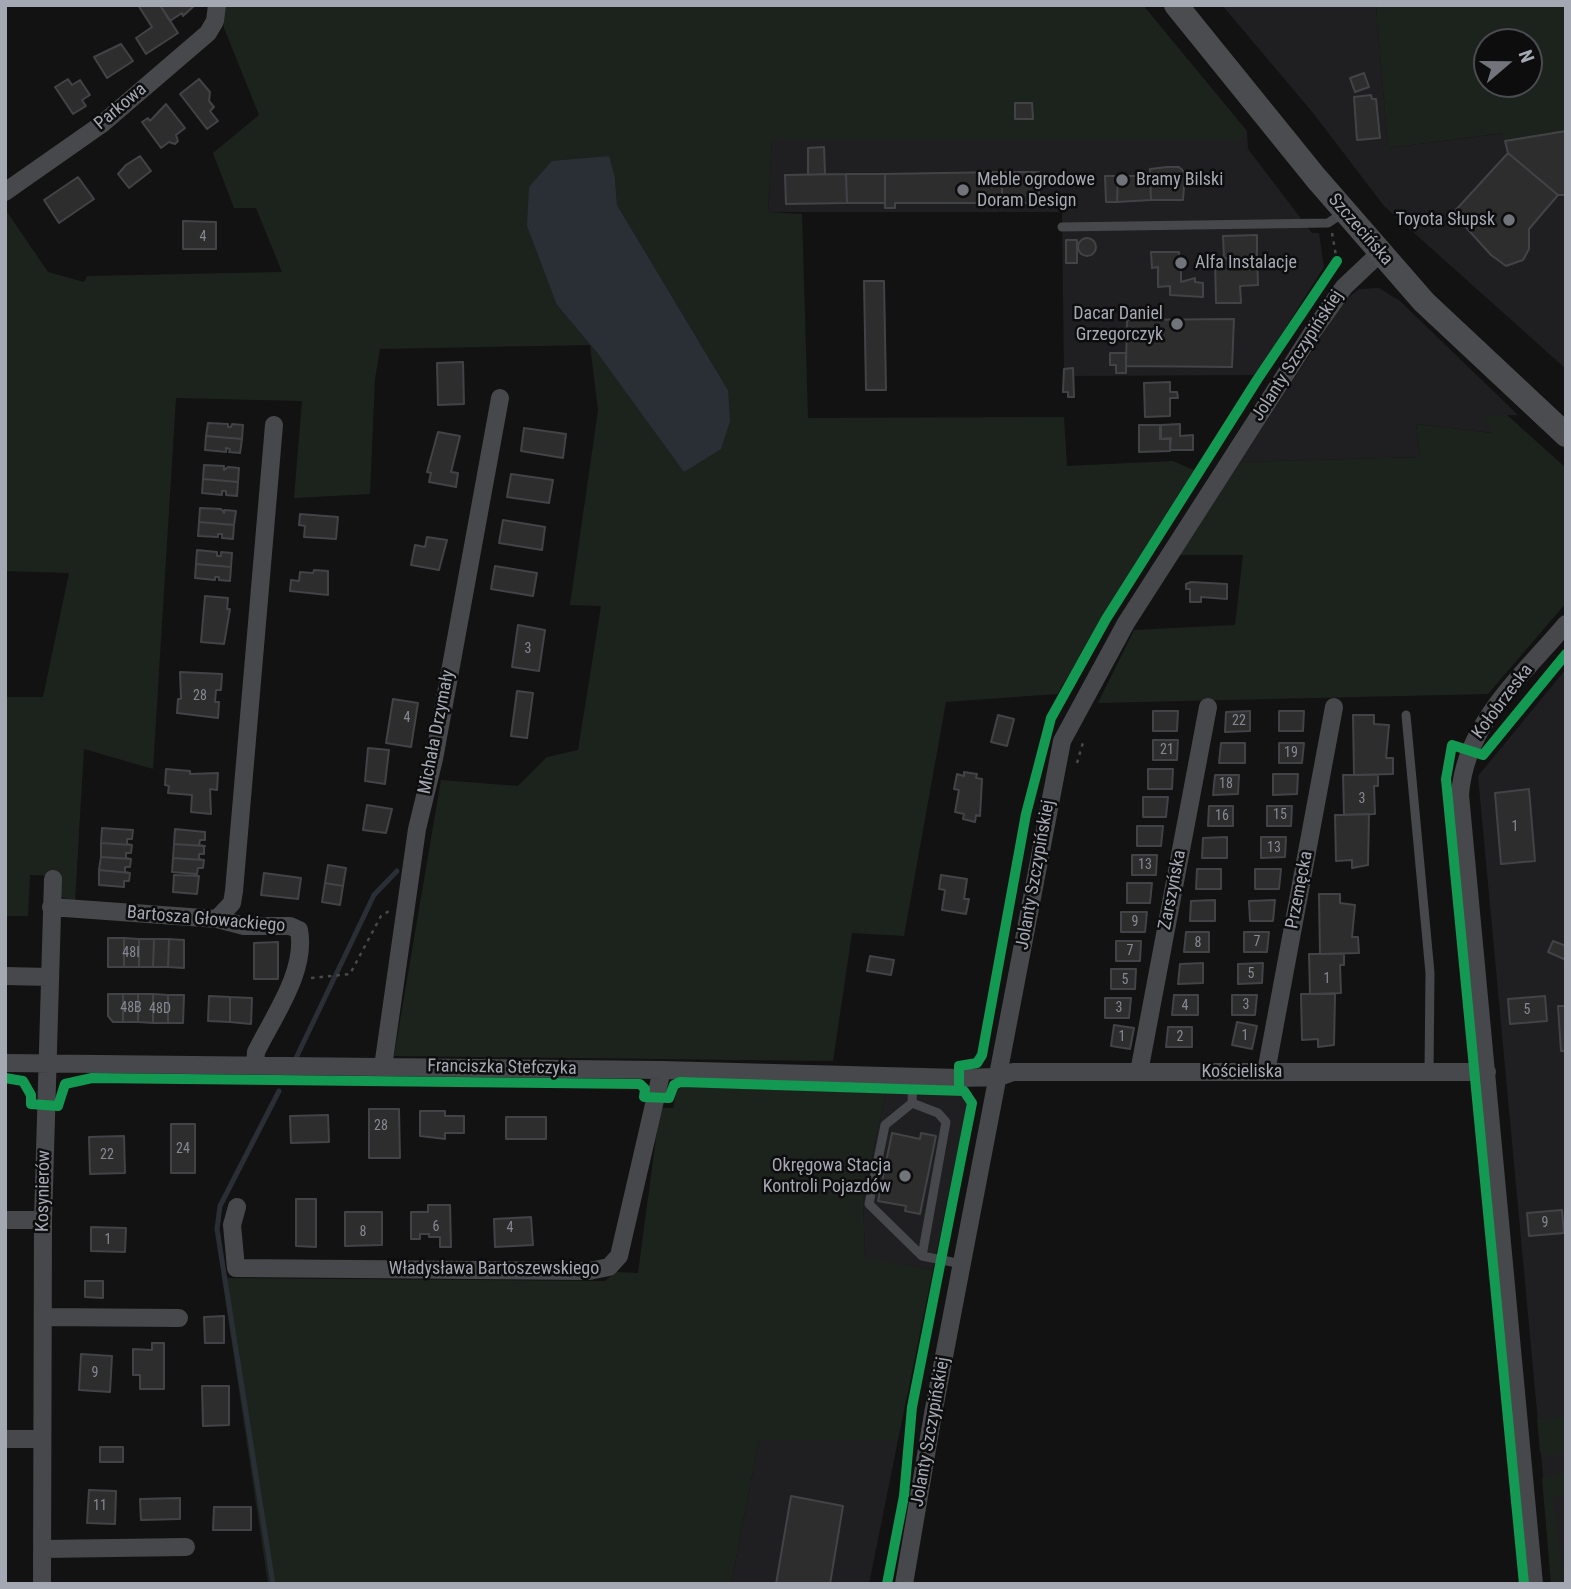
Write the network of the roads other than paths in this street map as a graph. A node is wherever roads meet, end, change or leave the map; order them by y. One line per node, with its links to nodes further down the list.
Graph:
1 (217, 5): 3 (street, Parkowa)
2 (1175, 5): 4 (main road, Szczecińska)
3 (5, 192)
4 (1345, 212): 5 (lane); 6 (main road, Szczecińska)
5 (1062, 227)
6 (1380, 253): 9 (main road, Szczecińska); 29 (street, Jolanty Szczypińskiej)
7 (500, 398): 22 (street, Michała Drzymały)
8 (274, 425): 16 (street)
9 (1566, 435)
10 (1566, 624): 27 (street, Kołobrzeska)
11 (1208, 707): 24 (street, Zarszyńska)
12 (1334, 707): 25 (street, Przemęcka)
13 (1406, 715): 26 (lane)
14 (53, 879): 15 (street)
15 (51, 907): 16 (street, Bartosza Głowackiego); 18 (street)
16 (217, 919): 21 (street, Bartosza Głowackiego)
17 (5, 976): 18 (street)
18 (49, 977): 20 (street)
19 (5, 1063): 20 (street, Franciszka Stefczyka)
20 (47, 1064): 21 (street, Franciszka Stefczyka); 33 (street, Kosynierów)
21 (255, 1066): 22 (street, Franciszka Stefczyka)
22 (383, 1067): 23 (street, Franciszka Stefczyka)
23 (662, 1070): 28 (street, Franciszka Stefczyka); 31 (street, Władysława Bartoszewskiego)
24 (1139, 1072): 25 (street, Kościeliska); 29 (street, Kościeliska)
25 (1266, 1072): 26 (street, Kościeliska)
26 (1429, 1072): 27 (street, Kościeliska)
27 (1487, 1072): 44 (street, Kołobrzeska)
28 (913, 1077): 29 (street, Franciszka Stefczyka); 30 (lane)
29 (999, 1077): 35 (street, Jolanty Szczypińskiej)
30 (912, 1103): 34 (lane); 34 (lane)
31 (237, 1206)
32 (5, 1220): 33 (street)
33 (43, 1220): 36 (street, Kosynierów)
34 (922, 1256): 35 (lane)
35 (962, 1264): 43 (street, Jolanty Szczypińskiej)
36 (43, 1317): 37 (street); 39 (street, Kosynierów)
37 (179, 1318)
38 (5, 1439): 39 (street)
39 (42, 1439): 41 (street, Kosynierów)
40 (186, 1547): 41 (street)
41 (42, 1549): 42 (street, Kosynierów)
42 (42, 1584)
43 (904, 1584)
44 (1534, 1584)

